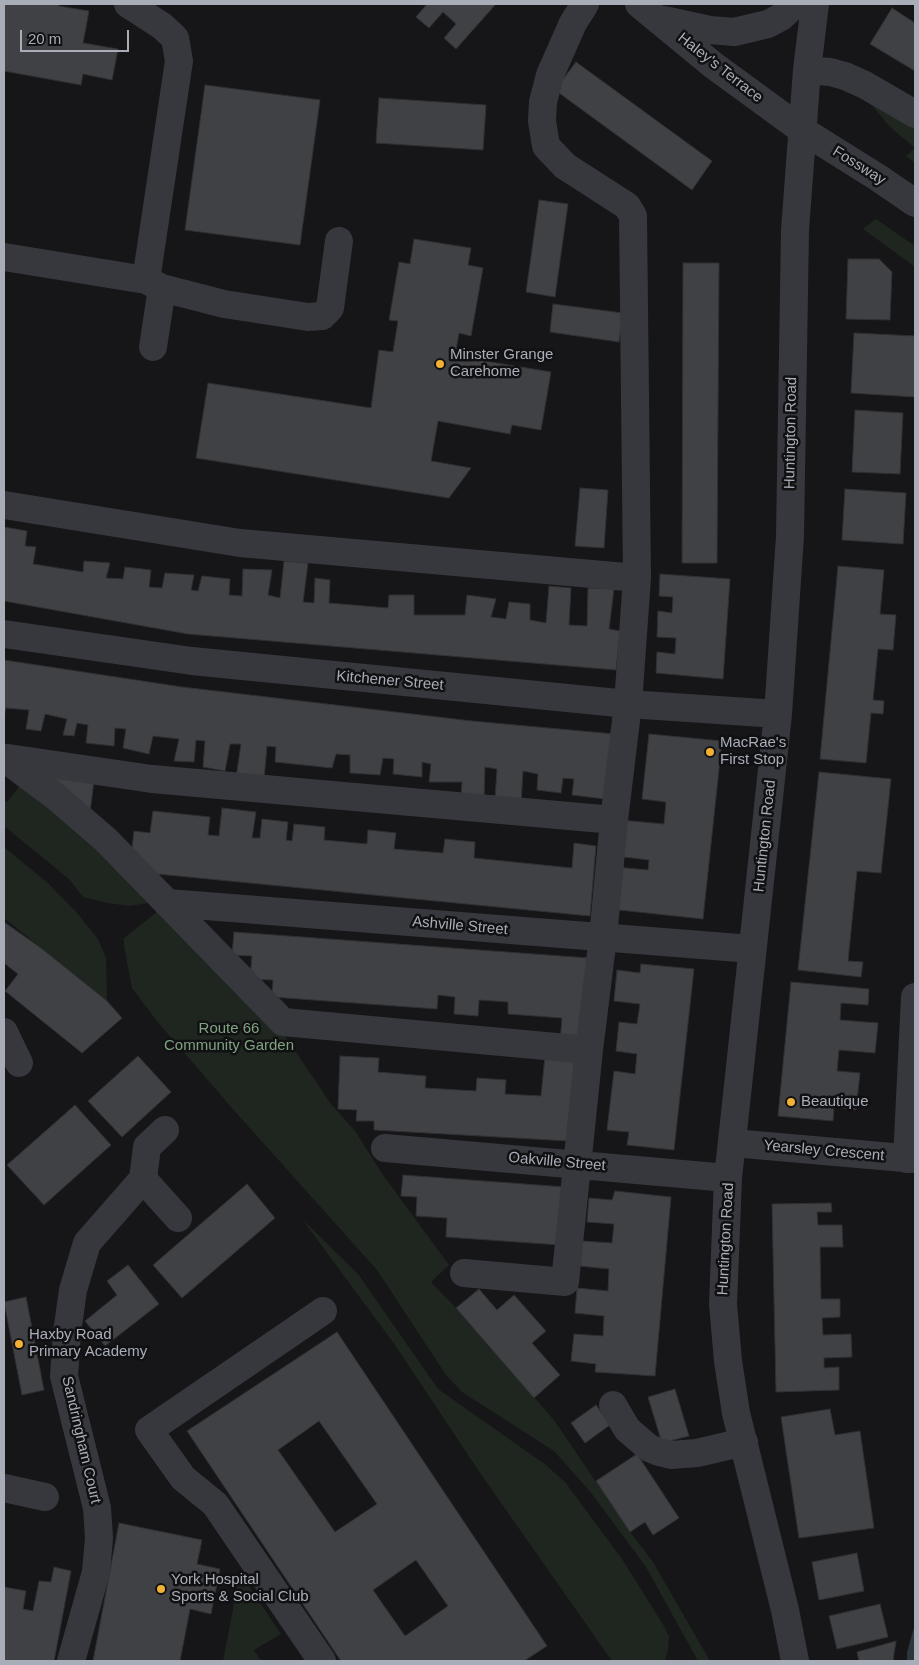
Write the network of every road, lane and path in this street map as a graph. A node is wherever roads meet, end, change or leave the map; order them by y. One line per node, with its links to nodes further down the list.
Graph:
1 (128, 4): 12 (street)
2 (585, 4): 15 (street)
3 (795, 4): 5 (street)
4 (815, 4): 6 (street, Huntington Road)
5 (648, 11): 8 (street, Haley's Terrace)
6 (807, 70): 7 (street); 8 (street, Huntington Road)
7 (915, 114)
8 (802, 130): 9 (street, Fossway); 18 (street, Huntington Road)
9 (915, 203)
10 (339, 241): 12 (street)
11 (4, 257): 12 (street)
12 (154, 284): 13 (street)
13 (153, 346)
14 (4, 506): 15 (street)
15 (637, 578): 17 (street)
16 (4, 634): 17 (street, Kitchener Street)
17 (628, 704): 18 (street, Kitchener Street); 20 (street)
18 (778, 714): 23 (street, Huntington Road)
19 (4, 758): 20 (street); 21 (street)
20 (614, 820): 22 (street)
21 (168, 903): 22 (street, Ashville Street); 26 (street)
22 (603, 937): 23 (street, Ashville Street); 26 (street)
23 (752, 949): 29 (street, Huntington Road)
24 (915, 997): 31 (street)
25 (4, 1032): 27 (street)
26 (589, 1050): 32 (street)
27 (19, 1063)
28 (165, 1130): 34 (street)
29 (733, 1143): 31 (street, Yearsley Crescent); 33 (street, Huntington Road)
30 (385, 1148): 32 (street, Oakville Street)
31 (911, 1159)
32 (578, 1164): 33 (street, Oakville Street); 36 (street)
33 (728, 1178): 39 (street, Huntington Road)
34 (143, 1179): 35 (street); 42 (street, Sandringham Court)
35 (178, 1218)
36 (464, 1273)
37 (323, 1311): 43 (street)
38 (613, 1405): 39 (street)
39 (744, 1442): 44 (street, Huntington Road)
40 (4, 1488): 41 (street)
41 (45, 1497)
42 (71, 1661)
43 (322, 1661)
44 (795, 1661)

